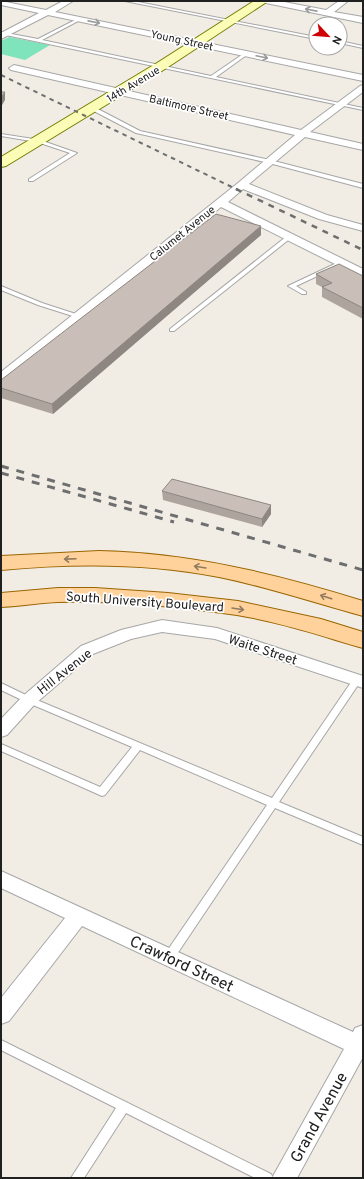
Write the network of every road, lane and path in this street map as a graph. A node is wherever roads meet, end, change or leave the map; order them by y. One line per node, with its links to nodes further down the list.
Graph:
1 (69, 1): 7 (street)
2 (127, 1): 11 (lane)
3 (262, 1): 11 (main road, 14th Avenue)
4 (266, 1): 8 (street, one-way to 4)
5 (344, 1): 8 (street)
6 (1, 3): 7 (street, Young Street)
7 (47, 13): 9 (street, Young Street); 12 (street)
8 (327, 13): 10 (street)
9 (79, 19): 14 (lane); 15 (street, Young Street, one-way to 15)
10 (363, 20)
11 (231, 22): 13 (lane); 15 (main road, 14th Avenue)
12 (2, 35): 14 (lane)
13 (308, 36)
14 (38, 41): 19 (lane)
15 (198, 43): 18 (street, Young Street); 19 (main road, 14th Avenue)
16 (348, 44): 17 (lane)
17 (363, 47)
18 (246, 53): 21 (lane); 22 (street, Young Street, one-way to 22)
19 (161, 66): 21 (lane); 24 (main road, 14th Avenue)
20 (14, 68): 24 (street, Baltimore Street)
21 (212, 77): 25 (lane)
22 (363, 78)
23 (363, 88): 25 (street, Calumet Avenue)
24 (120, 91): 26 (main road, 14th Avenue); 28 (street, Baltimore Street)
25 (341, 104): 27 (lane); 28 (street, Calumet Avenue)
26 (92, 108): 30 (main road, 14th Avenue); 32 (lane)
27 (363, 109)
28 (303, 133): 31 (street, Baltimore Street); 32 (street, Calumet Avenue)
29 (1, 135): 30 (lane)
30 (38, 141): 33 (main road, 14th Avenue); 34 (lane)
31 (363, 147)
32 (270, 162): 35 (street, Calumet Avenue); 36 (lane)
33 (1, 164)
34 (31, 180)
35 (242, 185): 37 (street, Calumet Avenue); 38 (street)
36 (363, 186)
37 (219, 202): 39 (street); 44 (street, Calumet Avenue)
38 (363, 228)
39 (289, 237): 40 (street); 45 (lane)
40 (340, 263): 41 (street); 43 (lane)
41 (363, 274)
42 (1, 288): 44 (lane)
43 (304, 293)
44 (79, 316): 46 (street, Calumet Avenue)
45 (172, 330)
46 (1, 378)
47 (1, 563): 49 (main road, one-way to 47)
48 (7, 601): 51 (main road, South University Boulevard, one-way to 51)
49 (363, 609)
50 (162, 626): 52 (street, Waite Street); 54 (street, Hill Avenue)
51 (363, 640)
52 (360, 681): 58 (lane)
53 (1, 686): 54 (lane)
54 (29, 700): 55 (street, Hill Avenue); 56 (lane)
55 (1, 730)
56 (138, 746): 57 (lane); 58 (lane)
57 (1, 747)
58 (273, 803): 59 (lane); 62 (lane)
59 (363, 841)
60 (1, 879): 61 (street, Crawford Street)
61 (79, 915): 62 (street, Crawford Street); 63 (street)
62 (169, 957): 64 (street, Crawford Street)
63 (1, 1014)
64 (361, 1042): 69 (street, Grand Avenue)
65 (1, 1045): 66 (lane)
66 (123, 1107): 67 (lane); 68 (lane)
67 (77, 1178)
68 (267, 1178)
69 (284, 1178)

